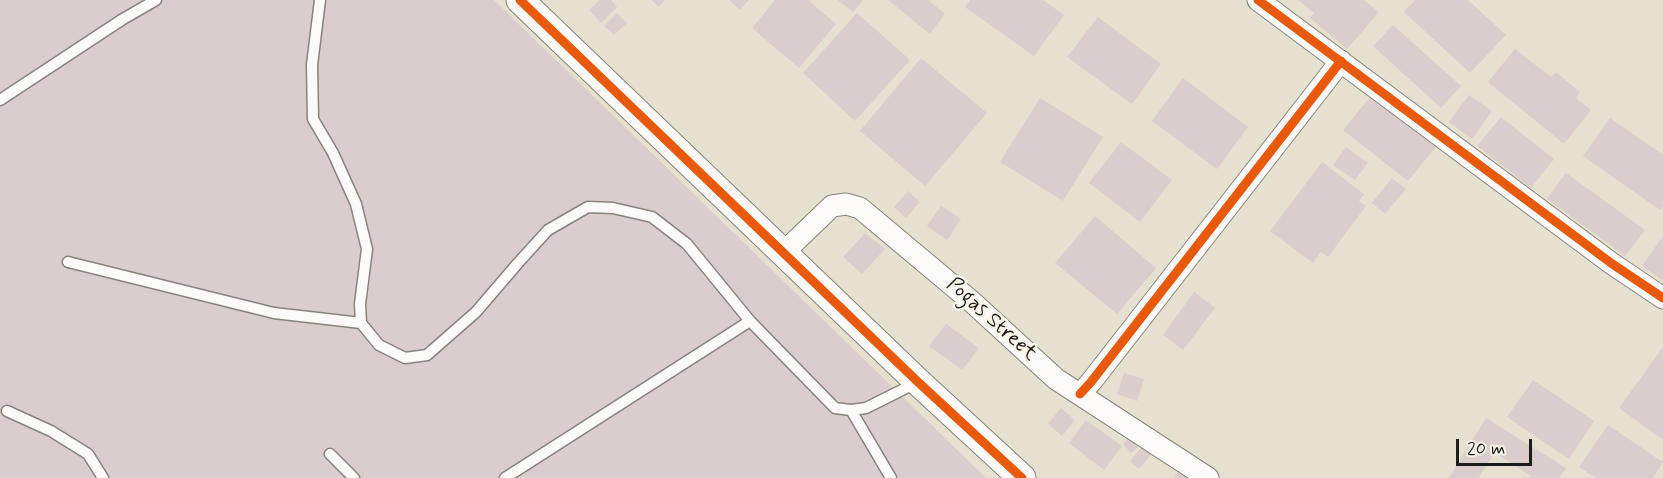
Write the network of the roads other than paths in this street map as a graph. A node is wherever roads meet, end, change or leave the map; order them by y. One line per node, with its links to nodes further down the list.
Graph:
1 (156, 0): 6 (lane)
2 (320, 0): 11 (lane)
3 (520, 0): 7 (street)
4 (1258, 0): 5 (street)
5 (1341, 61): 9 (street); 13 (street)
6 (0, 100)
7 (784, 252): 12 (street); 13 (street, Pogas Street)
8 (68, 262): 11 (lane)
9 (1663, 298)
10 (750, 321): 11 (lane); 15 (lane); 19 (lane)
11 (361, 323)
12 (918, 382): 15 (lane); 21 (street)
13 (1080, 393): 22 (street, Pogas Street)
14 (7, 411): 17 (lane)
15 (851, 411): 20 (lane)
16 (330, 454): 18 (lane)
17 (102, 478)
18 (354, 478)
19 (505, 478)
20 (891, 478)
21 (1022, 478)
22 (1208, 478)

